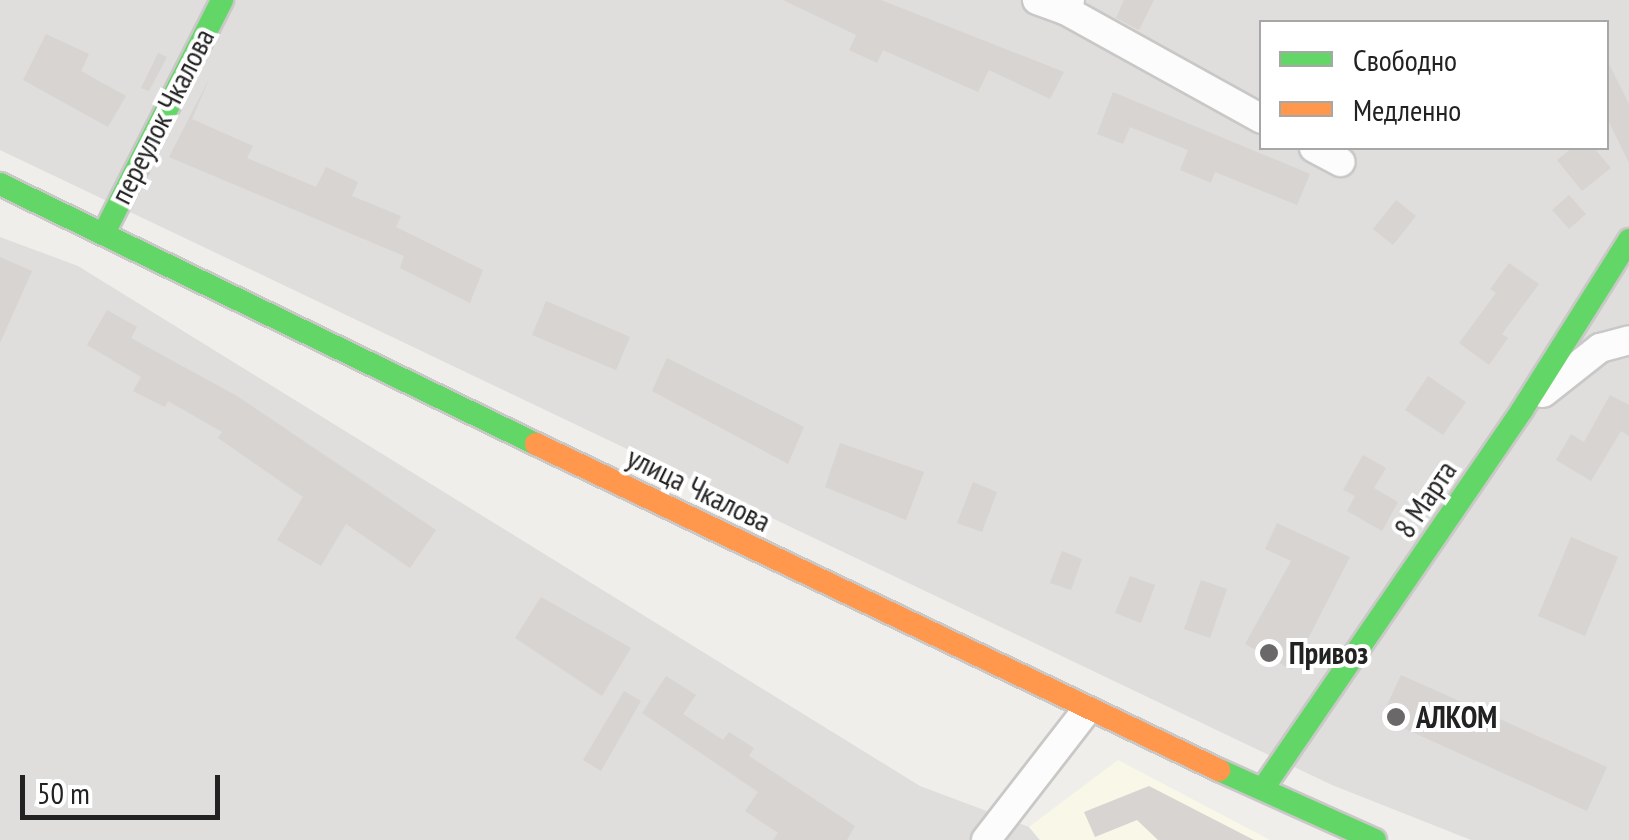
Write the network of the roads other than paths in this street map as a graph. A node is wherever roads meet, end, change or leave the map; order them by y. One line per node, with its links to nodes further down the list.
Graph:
1 (222, 0): 8 (street, переулок Чкалова)
2 (1038, 0): 3 (street)
3 (1067, 5): 4 (street)
4 (1259, 117)
5 (1318, 150): 6 (street)
6 (1340, 162)
7 (0, 184): 8 (street, улица Чкалова)
8 (104, 233): 12 (street, улица Чкалова)
9 (1629, 240): 11 (street, 8 Марта)
10 (1629, 340): 11 (street)
11 (1522, 410): 13 (street, 8 Марта)
12 (1086, 711): 13 (street, улица Чкалова); 14 (street)
13 (1264, 788): 15 (street, улица Чкалова)
14 (986, 840)
15 (1374, 840)

